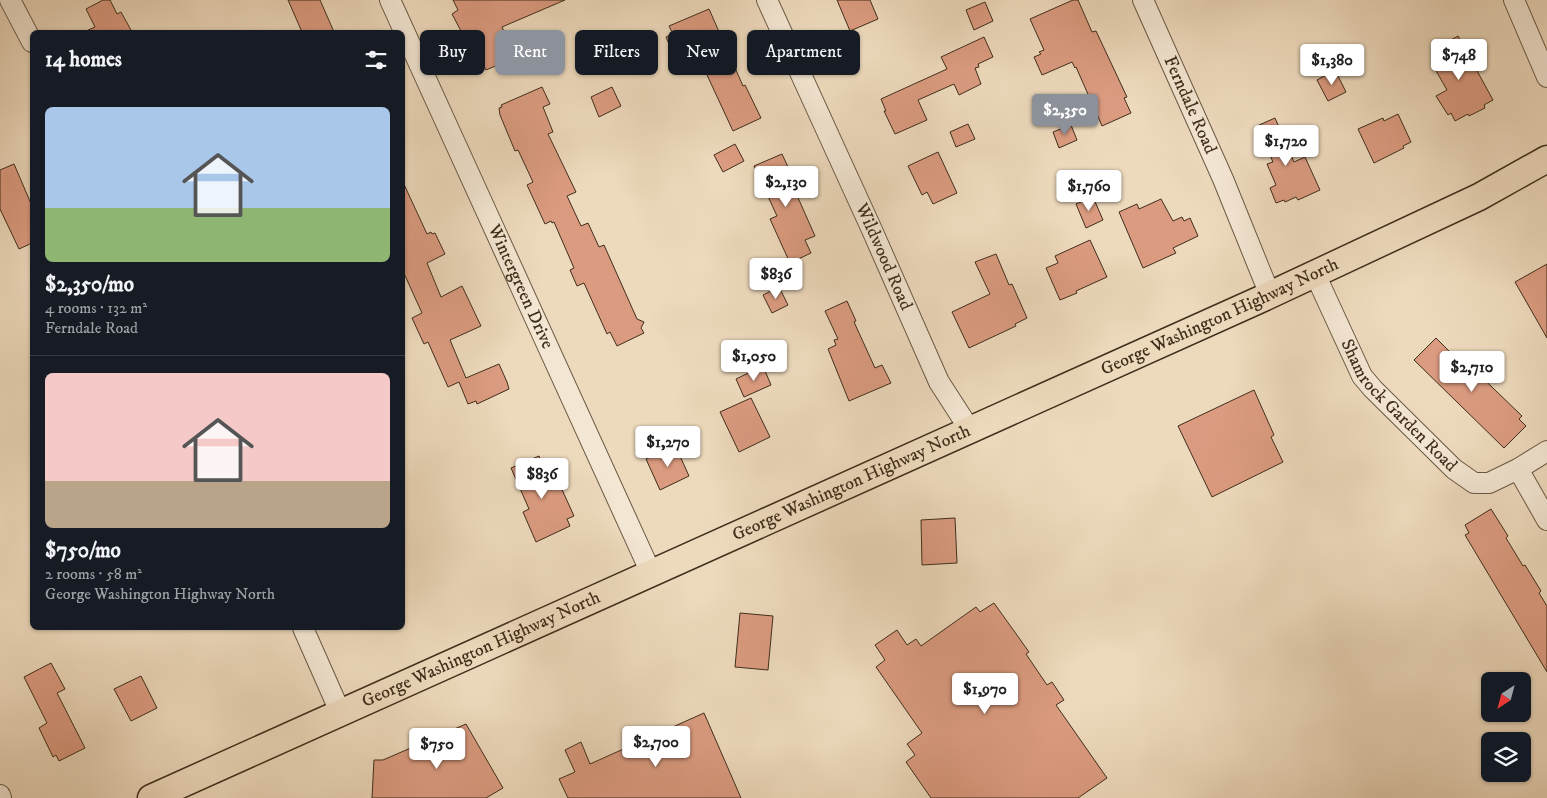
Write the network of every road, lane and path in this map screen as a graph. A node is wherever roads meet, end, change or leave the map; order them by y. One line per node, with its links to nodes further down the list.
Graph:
1 (10, 0): 8 (street)
2 (390, 0): 6 (street, Wintergreen Drive)
3 (767, 0): 13 (street, Wildwood Road)
4 (1143, 0): 12 (street, Ferndale Road)
5 (1514, 0): 9 (street)
6 (404, 30)
7 (405, 33): 17 (street, Wintergreen Drive)
8 (30, 38)
9 (1547, 76)
10 (1547, 159): 11 (main road, George Washington Highway North)
11 (1315, 274): 12 (main road, George Washington Highway North); 15 (street, Shamrock Garden Road)
12 (1270, 295): 13 (main road, George Washington Highway North)
13 (970, 430): 17 (main road, George Washington Highway North)
14 (1547, 451): 15 (street, Shamrock Garden Road)
15 (1518, 469): 16 (street)
16 (1547, 520)
17 (652, 573): 19 (main road, George Washington Highway North)
18 (304, 630): 19 (street)
19 (341, 714): 20 (main road, George Washington Highway North)
20 (151, 798)

